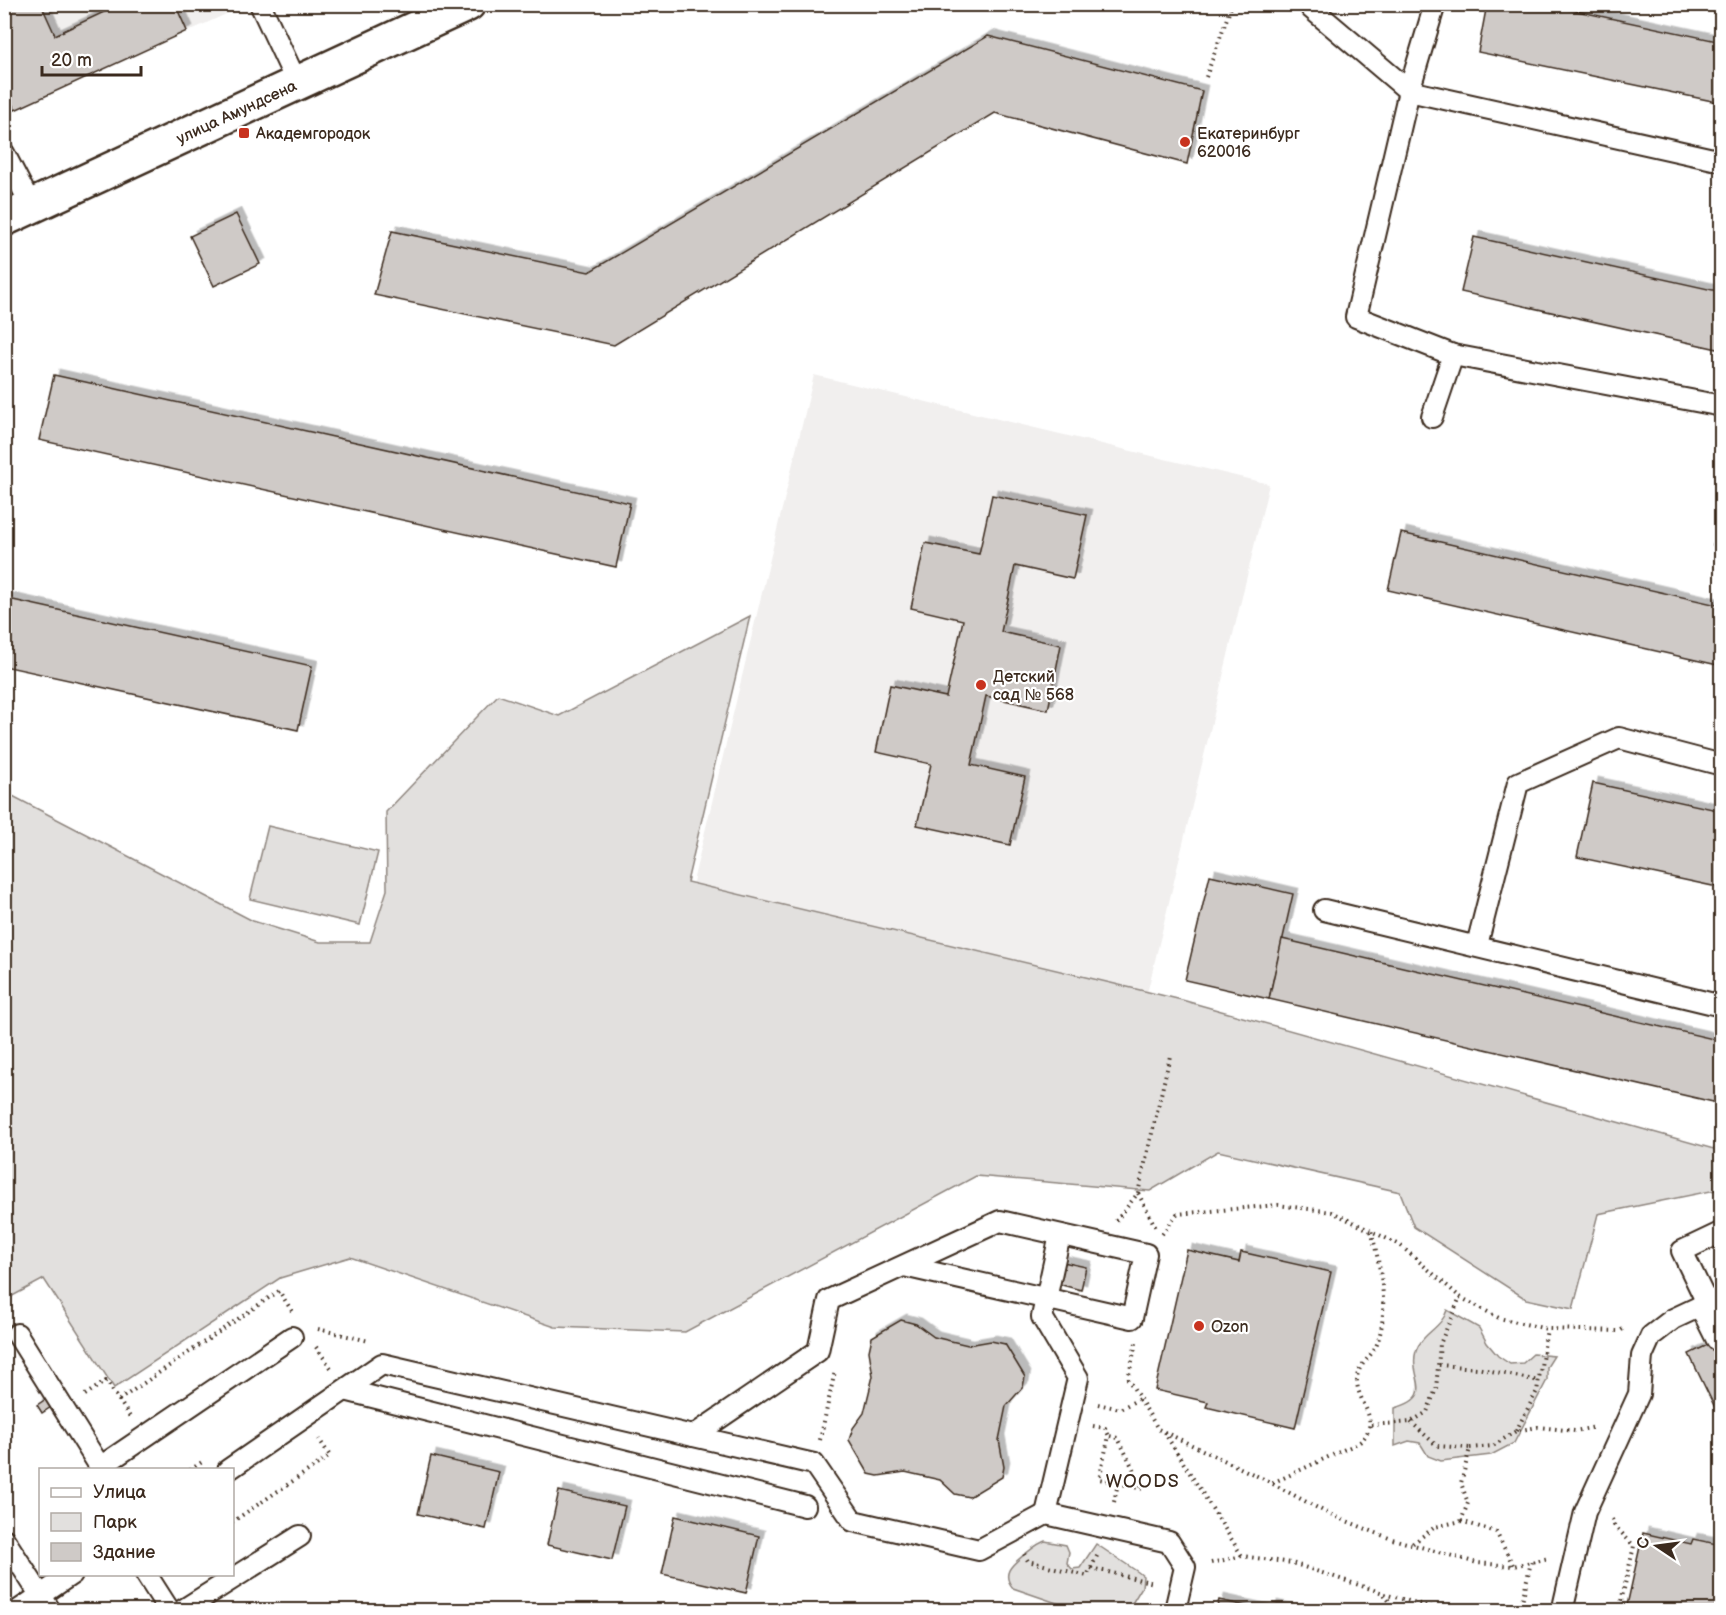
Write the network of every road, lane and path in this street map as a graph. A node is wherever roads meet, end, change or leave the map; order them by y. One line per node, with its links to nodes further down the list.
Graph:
1 (260, 4): 7 (lane)
2 (468, 4): 7 (street, улица Амундсена)
3 (1232, 4): 6 (path)
4 (1309, 4): 8 (lane)
5 (1435, 4): 8 (lane)
6 (1206, 77)
7 (297, 83): 11 (street, улица Амундсена)
8 (1409, 91): 10 (lane); 12 (lane)
9 (4, 153): 11 (lane)
10 (1722, 161)
11 (18, 213)
12 (1453, 355): 13 (lane); 14 (lane)
13 (1722, 406)
14 (1432, 417)
15 (1722, 765): 17 (lane)
16 (1324, 910): 17 (lane)
17 (1477, 945): 18 (lane)
18 (1722, 1006)
19 (1170, 1056): 20 (path)
20 (1138, 1193): 21 (path); 22 (path)
21 (1112, 1225)
22 (1371, 1230): 26 (path); 45 (path)
23 (1722, 1232): 28 (lane)
24 (1060, 1235): 25 (lane); 27 (lane); 27 (lane)
25 (904, 1266): 27 (lane); 50 (lane)
26 (1460, 1297): 29 (path); 35 (path)
27 (1046, 1298): 59 (lane)
28 (1709, 1302): 33 (lane); 49 (lane)
29 (1548, 1329): 30 (path); 38 (path)
30 (1620, 1331)
31 (300, 1332): 36 (path); 42 (path); 54 (lane)
32 (17, 1334): 42 (lane)
33 (1717, 1340)
34 (837, 1362): 52 (path)
35 (1438, 1365): 38 (path); 44 (path)
36 (334, 1373)
37 (1128, 1379): 40 (path)
38 (1539, 1381): 48 (path)
39 (345, 1390): 43 (lane); 50 (lane); 58 (lane)
40 (1139, 1399): 41 (path); 47 (path)
41 (1097, 1404)
42 (64, 1409): 54 (lane)
43 (305, 1418): 55 (lane); 60 (path)
44 (1411, 1422): 45 (path); 53 (path)
45 (1371, 1425): 57 (path)
46 (1105, 1428): 51 (path)
47 (1163, 1431): 57 (path); 68 (path)
48 (1516, 1431): 49 (path); 53 (path)
49 (1620, 1435): 79 (lane)
50 (693, 1436): 63 (lane)
51 (1109, 1436): 56 (path); 56 (path)
52 (819, 1444)
53 (1470, 1448): 61 (path)
54 (101, 1468)
55 (231, 1468)
56 (1118, 1483): 62 (path)
57 (1272, 1484): 66 (path)
58 (805, 1506)
59 (1046, 1514): 62 (lane); 63 (lane)
60 (234, 1521)
61 (1461, 1521): 66 (path); 72 (path)
62 (1108, 1528): 73 (path); 76 (lane)
63 (1011, 1533): 73 (path)
64 (300, 1536): 82 (lane)
65 (4, 1539): 78 (lane)
66 (1412, 1545): 72 (path)
67 (1634, 1546): 87 (path)
68 (1242, 1556): 71 (path); 77 (path)
69 (1558, 1556): 70 (path)
70 (1532, 1562): 72 (path); 86 (path)
71 (1205, 1564)
72 (1513, 1566)
73 (1091, 1568): 76 (path)
74 (71, 1576): 78 (lane)
75 (148, 1576): 81 (lane)
76 (1180, 1589): 83 (lane)
77 (1383, 1593): 84 (path); 85 (path)
78 (46, 1603): 80 (lane)
79 (1564, 1603)
80 (19, 1611)
81 (169, 1611)
82 (183, 1611)
83 (1175, 1611)
84 (1396, 1611)
85 (1441, 1611)
86 (1520, 1611)
87 (1619, 1611)

